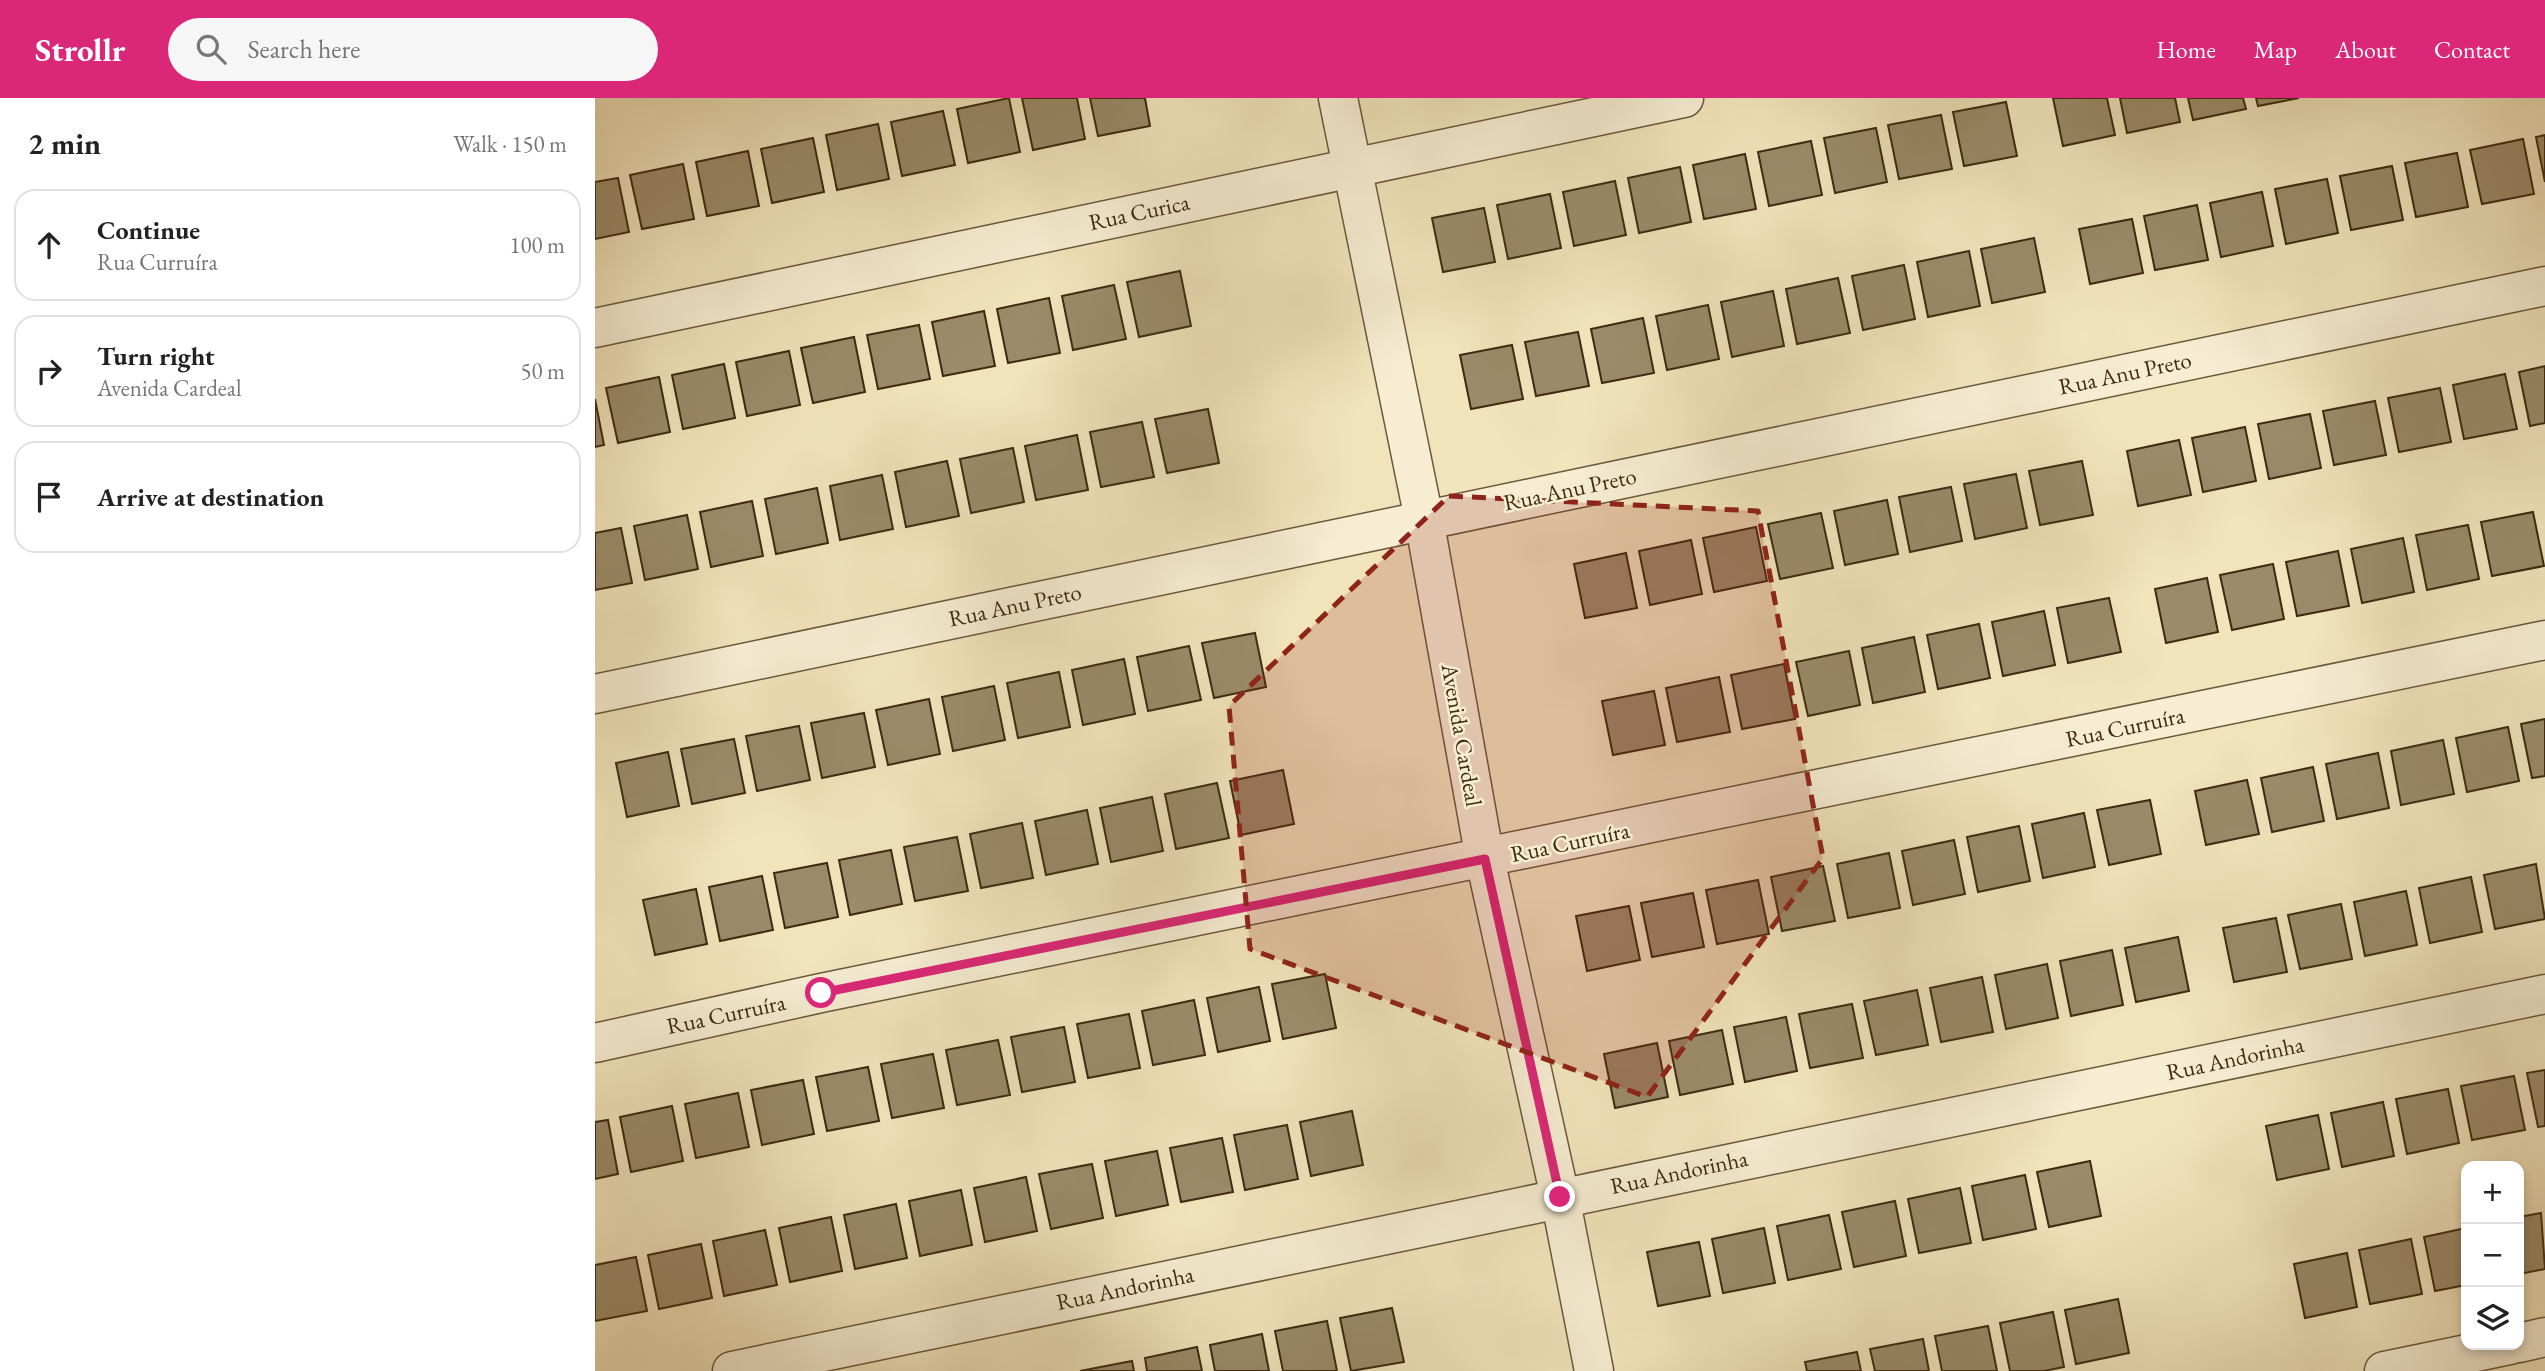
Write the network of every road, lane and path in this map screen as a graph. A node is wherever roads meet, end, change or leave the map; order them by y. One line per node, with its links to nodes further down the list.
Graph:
1 (1338, 98): 3 (street, Avenida Cardeal)
2 (1684, 98): 3 (street, Rua Curica)
3 (1351, 167): 5 (street, Rua Curica); 6 (street, Avenida Cardeal)
4 (2545, 286): 6 (street, Rua Anu Preto)
5 (595, 328)
6 (1424, 519): 8 (street, Rua Anu Preto); 9 (street, Avenida Cardeal)
7 (2545, 640): 9 (street, Rua Curruíra)
8 (595, 694)
9 (1485, 859): 11 (street, Rua Curruíra); 12 (street, Avenida Cardeal)
10 (2545, 993): 12 (street, Rua Andorinha)
11 (595, 1043)
12 (1560, 1197): 16 (street, Rua Andorinha); 17 (street, Avenida Cardeal)
13 (2545, 1338): 14 (street)
14 (2524, 1342)
15 (2486, 1350): 18 (street)
16 (732, 1371)
17 (1594, 1371)
18 (2384, 1371)

